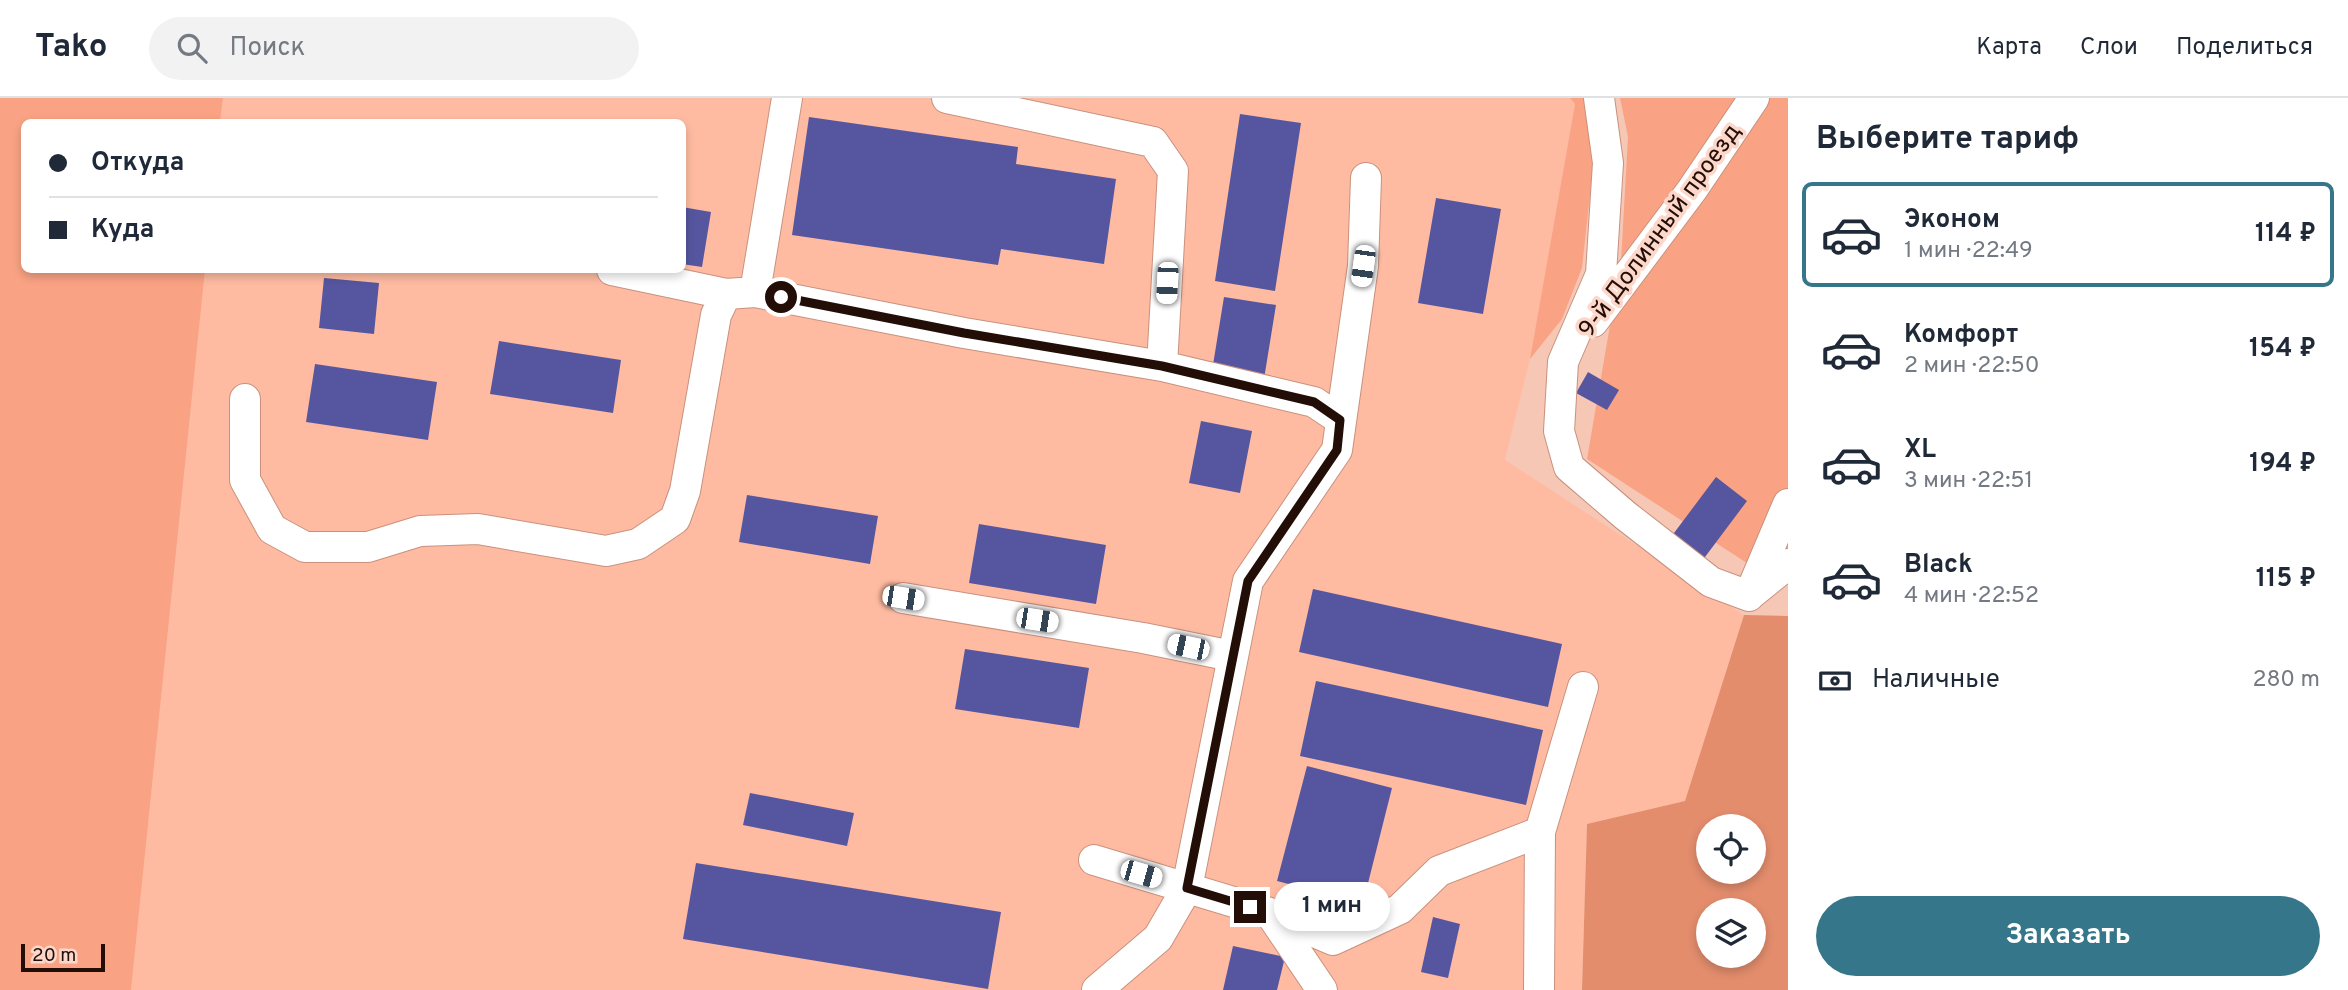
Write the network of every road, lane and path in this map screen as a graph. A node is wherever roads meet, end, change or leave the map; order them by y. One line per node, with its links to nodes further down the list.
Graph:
1 (787, 98): 7 (street)
2 (947, 98): 9 (street)
3 (1599, 98): 8 (street)
4 (1754, 98): 8 (street, 9-й Долинный проезд)
5 (1366, 178): 11 (street)
6 (629, 273): 7 (street)
7 (741, 293): 9 (street); 10 (street)
8 (1563, 362): 14 (street)
9 (1162, 366): 11 (street)
10 (245, 399)
11 (1340, 420): 16 (street)
12 (1788, 504): 14 (street)
13 (1788, 564): 14 (street)
14 (1749, 596)
15 (903, 598): 16 (street)
16 (1232, 656): 20 (street)
17 (1583, 687): 18 (street)
18 (1541, 832): 21 (street); 24 (street)
19 (1094, 860): 20 (street)
20 (1187, 888): 21 (street); 22 (street)
21 (1270, 913): 23 (street)
22 (1097, 990)
23 (1322, 990)
24 (1539, 990)

